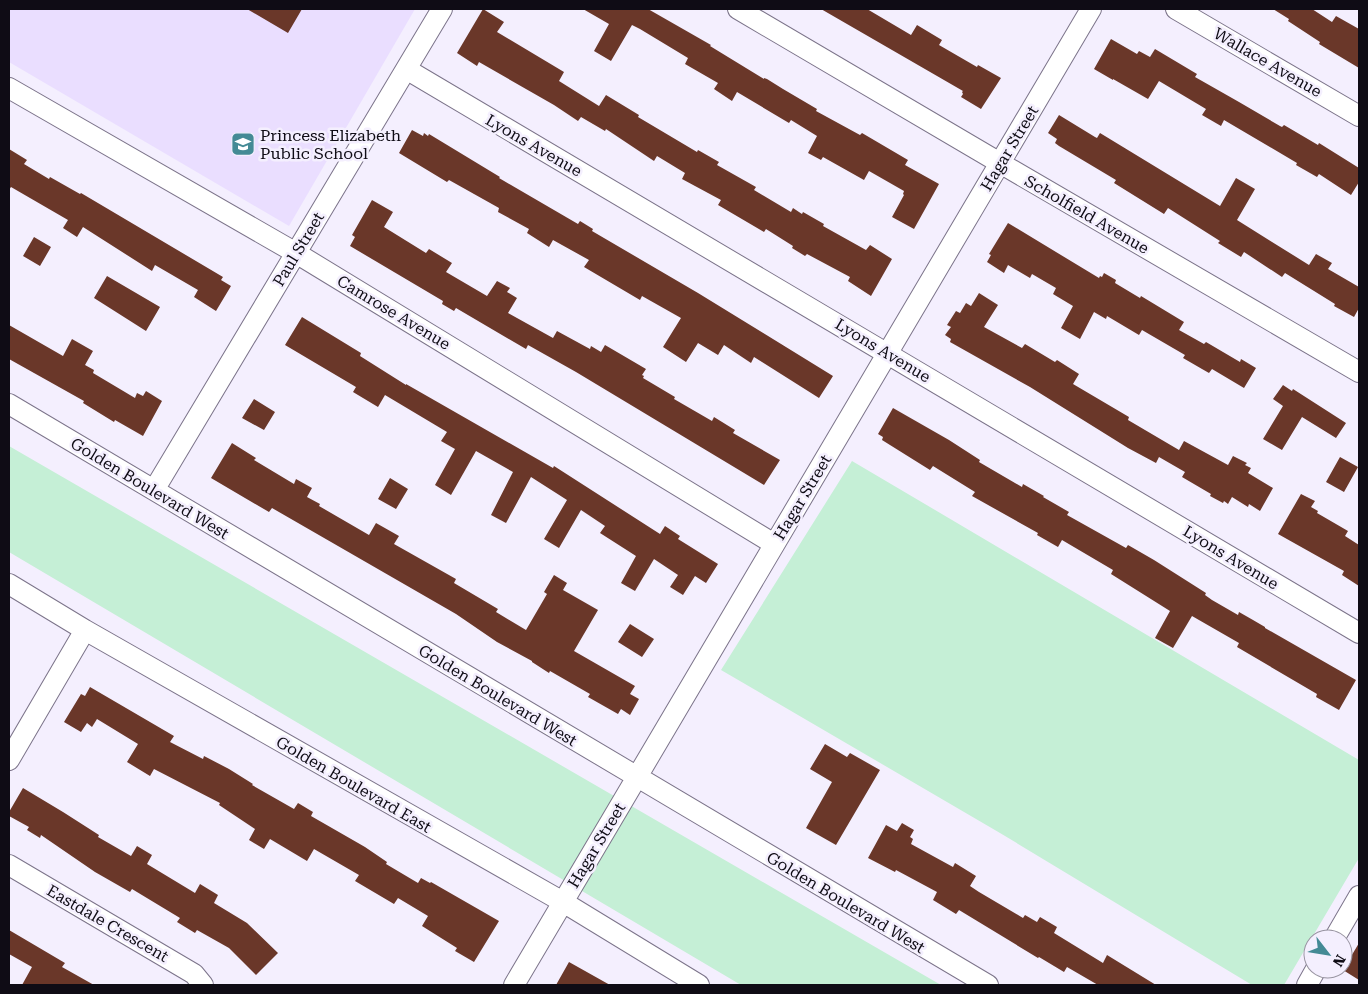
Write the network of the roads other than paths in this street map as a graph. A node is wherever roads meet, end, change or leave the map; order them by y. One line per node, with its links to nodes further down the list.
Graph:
1 (442, 9): 5 (street, Paul Street)
2 (738, 9): 8 (street, Scholfield Avenue)
3 (1092, 9): 8 (street, Hagar Street)
4 (1176, 9): 7 (street, Wallace Avenue)
5 (406, 69): 9 (street, Paul Street); 10 (street, Lyons Avenue)
6 (9, 88): 9 (street, Camrose Avenue)
7 (1359, 116)
8 (1000, 163): 10 (street, Hagar Street); 11 (street, Scholfield Avenue)
9 (296, 253): 13 (street, Paul Street); 14 (street, Camrose Avenue)
10 (887, 353): 14 (street, Hagar Street); 17 (street, Lyons Avenue)
11 (1359, 372)
12 (9, 404): 13 (street, Golden Boulevard West)
13 (154, 490): 19 (street, Golden Boulevard West)
14 (774, 544): 19 (street, Hagar Street)
15 (9, 584): 16 (street, Golden Boulevard East)
16 (84, 630): 18 (street); 22 (street, Golden Boulevard East)
17 (1359, 632)
18 (9, 760)
19 (637, 778): 22 (street, Hagar Street); 27 (street, Golden Boulevard West)
20 (9, 865): 24 (street, Eastdale Crescent)
21 (1359, 896): 23 (street)
22 (563, 902): 25 (street, Hagar Street); 26 (street, Golden Boulevard East)
23 (1340, 929)
24 (203, 985)
25 (514, 985)
26 (699, 985)
27 (988, 985)

